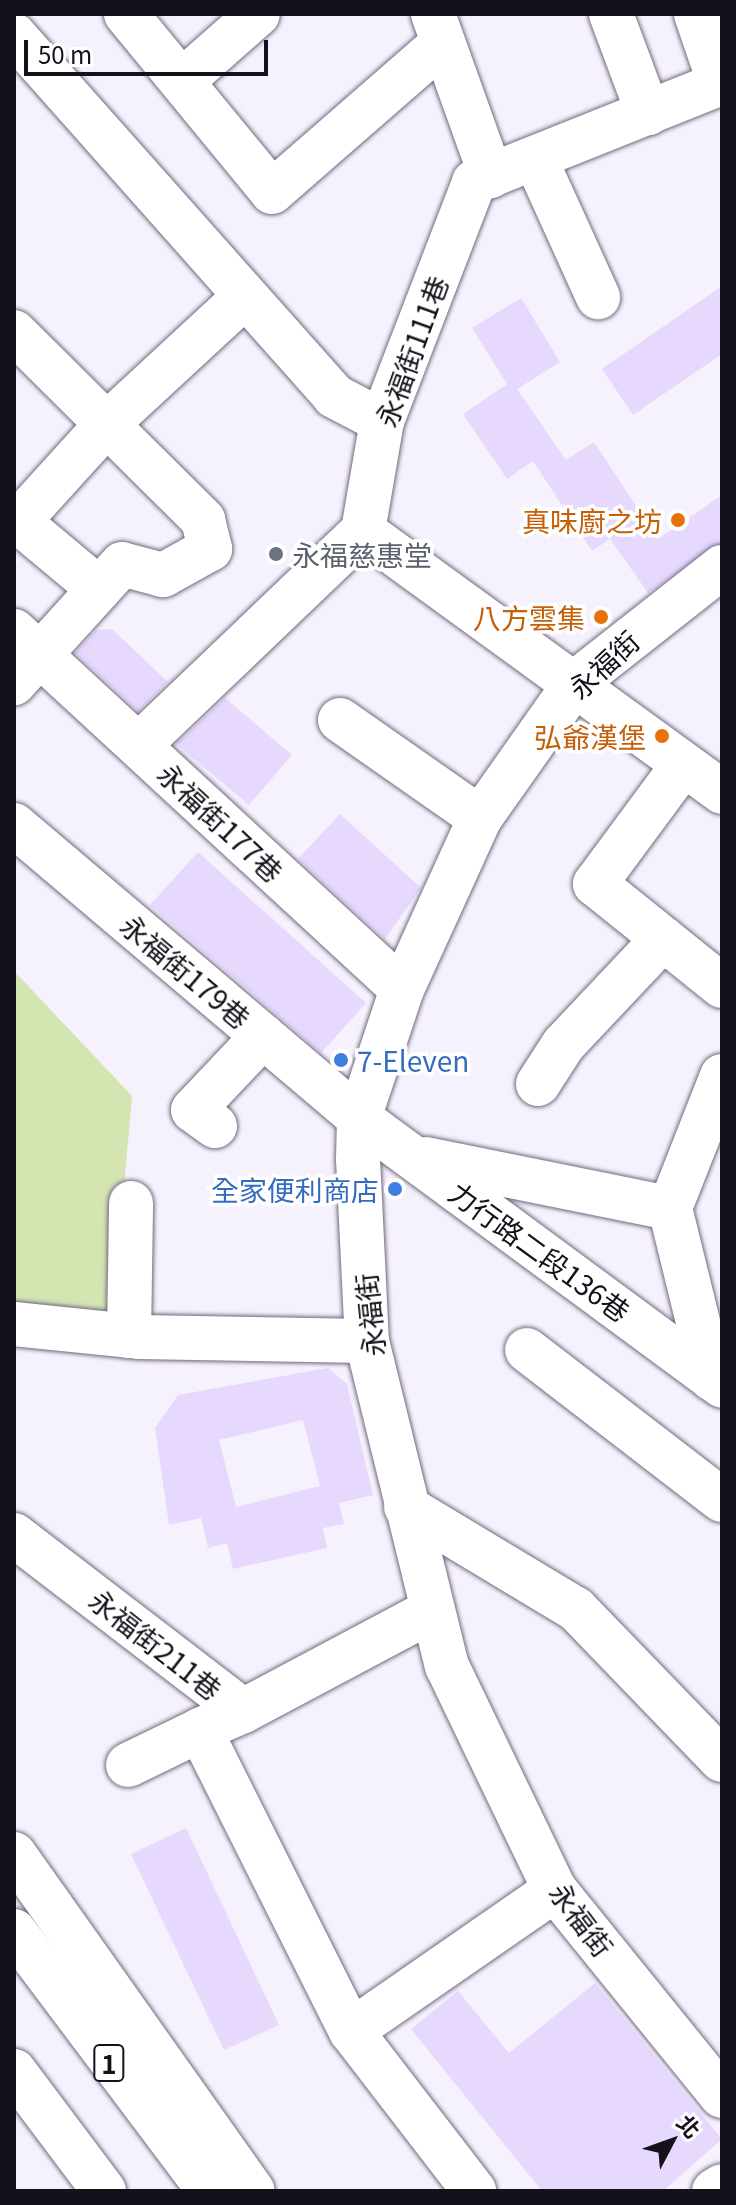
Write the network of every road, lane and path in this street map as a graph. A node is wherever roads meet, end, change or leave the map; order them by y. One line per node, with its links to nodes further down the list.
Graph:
1 (126, 14): 7 (main road)
2 (258, 14): 7 (main road)
3 (611, 14): 9 (main road)
4 (696, 14): 8 (main road)
5 (438, 29): 7 (main road); 11 (main road)
6 (14, 35): 12 (main road)
7 (182, 81)
8 (721, 83): 9 (main road, 永福街111巷)
9 (648, 113): 10 (main road, 永福街111巷)
10 (535, 158): 11 (main road, 永福街111巷); 13 (main road)
11 (491, 176): 15 (main road, 永福街111巷)
12 (245, 296): 15 (main road); 16 (main road)
13 (598, 297)
14 (14, 332): 16 (main road)
15 (382, 421): 18 (main road, 永福街111巷)
16 (107, 424): 17 (main road); 20 (main road)
17 (16, 520): 20 (main road)
18 (363, 531): 22 (main road); 24 (main road)
19 (722, 567): 22 (main road, 永福街)
20 (99, 589): 21 (main road)
21 (23, 656): 24 (main road); 31 (main road, 永福街177巷)
22 (576, 682): 25 (main road); 27 (main road, 永福街)
23 (340, 720): 27 (main road)
24 (140, 744): 31 (main road)
25 (683, 765): 26 (main road); 29 (main road)
26 (722, 792)
27 (480, 818): 31 (main road, 永福街)
28 (14, 825): 32 (main road, 永福街179巷)
29 (663, 939): 30 (main road); 34 (main road)
30 (722, 986)
31 (402, 989): 35 (main road, 永福街)
32 (263, 1036): 35 (main road, 永福街179巷); 36 (main road)
33 (722, 1076): 39 (main road)
34 (538, 1084)
35 (359, 1118): 37 (main road, 力行路二段136巷); 42 (main road, 永福街)
36 (215, 1126)
37 (412, 1156): 39 (main road); 44 (main road, 力行路二段136巷)
38 (131, 1203): 41 (main road)
39 (670, 1208): 44 (main road)
40 (14, 1324): 41 (main road)
41 (129, 1336): 42 (main road)
42 (367, 1341): 46 (main road, 永福街)
43 (527, 1350): 45 (main road)
44 (717, 1382)
45 (722, 1500)
46 (406, 1507): 48 (main road, 永福街); 51 (main road)
47 (14, 1535): 49 (main road, 永福街211巷)
48 (431, 1611): 49 (main road, 永福街211巷); 54 (main road, 永福街)
49 (243, 1711): 50 (main road)
50 (200, 1730): 52 (main road); 56 (main road)
51 (722, 1760)
52 (128, 1765)
53 (14, 1854): 59 (main road)
54 (555, 1890): 56 (main road); 58 (main road, 永福街)
55 (14, 1931): 59 (main road, 1)
56 (351, 2031): 63 (main road)
57 (14, 2071): 61 (main road)
58 (718, 2082)
59 (230, 2180): 62 (main road)
60 (722, 2186): 64 (main road)
61 (104, 2191)
62 (287, 2191)
63 (474, 2191)
64 (714, 2191)

